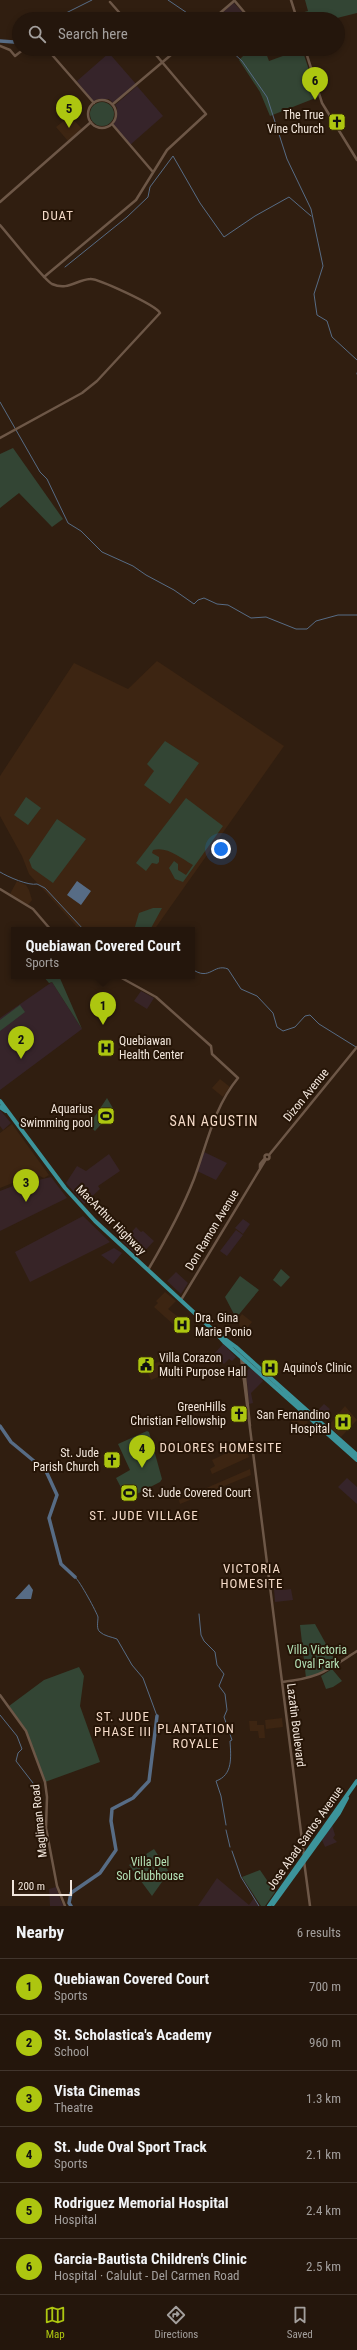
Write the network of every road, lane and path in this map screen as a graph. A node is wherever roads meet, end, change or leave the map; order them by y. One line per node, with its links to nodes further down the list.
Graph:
1 (234, 0): 5 (street); 6 (street)
2 (291, 0): 7 (street)
3 (110, 2): 4 (street)
4 (119, 12)
5 (220, 12)
6 (244, 12)
7 (295, 12)
8 (0, 46): 9 (street)
9 (12, 52)
10 (53, 56): 15 (street)
11 (157, 56): 14 (street)
12 (169, 56): 14 (street)
13 (306, 56): 19 (street)
14 (162, 62): 16 (street); 20 (street)
15 (94, 103): 16 (street); 17 (street)
16 (113, 104): 18 (street)
17 (91, 122): 18 (street); 21 (street)
18 (112, 124): 20 (street)
19 (357, 160)
20 (153, 172): 23 (street)
21 (0, 201)
22 (0, 225): 23 (street)
23 (44, 277): 24 (street)
24 (0, 438)
25 (0, 889): 26 (street)
26 (48, 927)
27 (123, 979): 33 (street)
28 (356, 1048): 32 (street, Dizon Avenue)
29 (0, 1101): 31 (highway, MacArthur Highway)
30 (0, 1106): 31 (highway, MacArthur Highway)
31 (6, 1111): 33 (highway, MacArthur Highway)
32 (266, 1159): 34 (street, Don Ramon Avenue)
33 (148, 1270): 34 (highway, MacArthur Highway)
34 (180, 1300): 35 (highway, MacArthur Highway)
35 (242, 1356): 36 (highway, MacArthur Highway); 37 (highway, MacArthur Highway); 39 (street, Lazatin Boulevard)
36 (357, 1455)
37 (357, 1460)
38 (357, 1651): 39 (street)
39 (282, 1682): 46 (street, Lazatin Boulevard)
40 (0, 1695): 47 (street, Magliman Road)
41 (357, 1781): 44 (highway, Jose Abad Santos Avenue)
42 (357, 1785): 43 (highway, Jose Abad Santos Avenue)
43 (347, 1798): 45 (highway); 46 (highway, Jose Abad Santos Avenue)
44 (339, 1807): 45 (highway); 46 (highway, Jose Abad Santos Avenue)
45 (334, 1815): 48 (highway)
46 (304, 1859): 48 (highway, Jose Abad Santos Avenue); 49 (street, Lazatin Boulevard)
47 (65, 1906)
48 (270, 1906)
49 (310, 1906)

